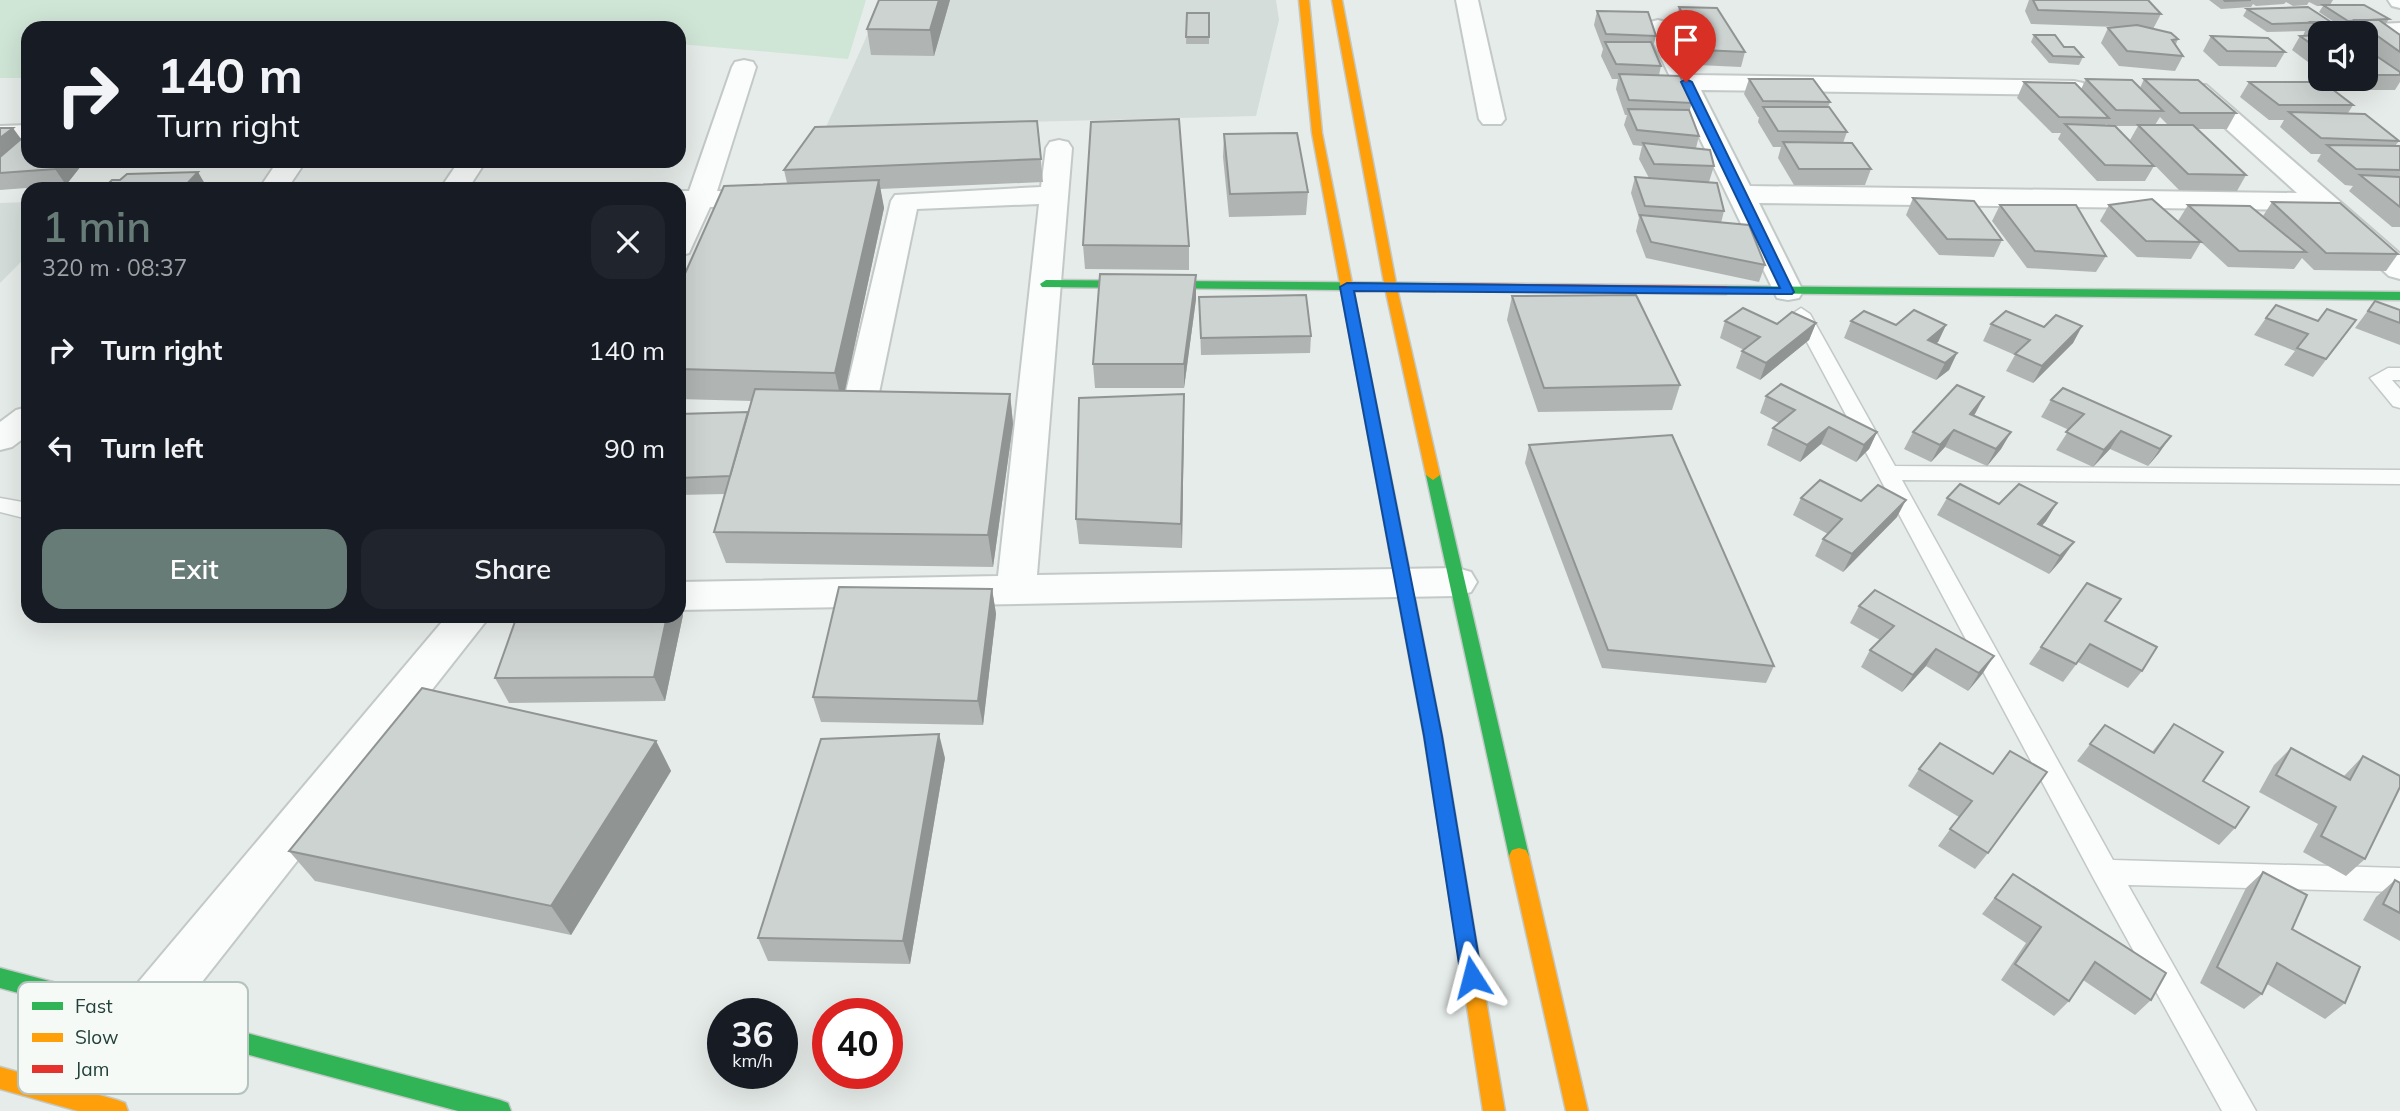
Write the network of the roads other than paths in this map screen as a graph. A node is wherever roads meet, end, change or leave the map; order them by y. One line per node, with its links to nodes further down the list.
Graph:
1 (1304, 0): 22 (main road)
2 (1337, 0): 23 (main road)
3 (1467, 0): 11 (street)
4 (1658, 27): 8 (street)
5 (2400, 30): 6 (street)
6 (2378, 31)
7 (744, 67): 17 (street)
8 (1686, 82): 9 (street); 15 (street)
9 (2100, 88)
10 (2169, 89): 19 (street)
11 (1492, 119)
12 (21, 133): 13 (street)
13 (0, 134)
14 (1059, 148): 16 (street)
15 (1740, 194): 19 (street); 25 (street)
16 (1054, 195): 21 (street); 28 (street)
17 (689, 199): 18 (street)
18 (795, 200)
19 (2324, 202): 20 (street)
20 (2400, 270)
21 (1046, 284): 22 (main road); 37 (street)
22 (1347, 287): 23 (main road); 36 (main road)
23 (1391, 288): 25 (main road); 35 (main road)
24 (2400, 296): 25 (main road)
25 (1794, 303): 31 (lane)
26 (2400, 374): 27 (lane)
27 (2400, 402)
28 (857, 417)
29 (21, 423): 30 (street)
30 (0, 439)
31 (1886, 473): 32 (lane); 40 (lane)
32 (2400, 477)
33 (0, 505): 34 (lane)
34 (21, 510)
35 (1457, 582): 36 (street); 52 (main road)
36 (1403, 583): 37 (street); 51 (main road)
37 (1016, 591): 38 (street)
38 (686, 596)
39 (464, 623): 43 (street)
40 (2105, 872): 41 (lane); 53 (lane)
41 (2400, 880)
42 (0, 978): 44 (main road)
43 (171, 982)
44 (18, 983)
45 (248, 1044): 50 (main road)
46 (0, 1078): 47 (main road)
47 (18, 1083)
48 (57, 1094): 49 (main road)
49 (117, 1111)
50 (500, 1111)
51 (1494, 1111)
52 (1577, 1111)
53 (2240, 1111)

